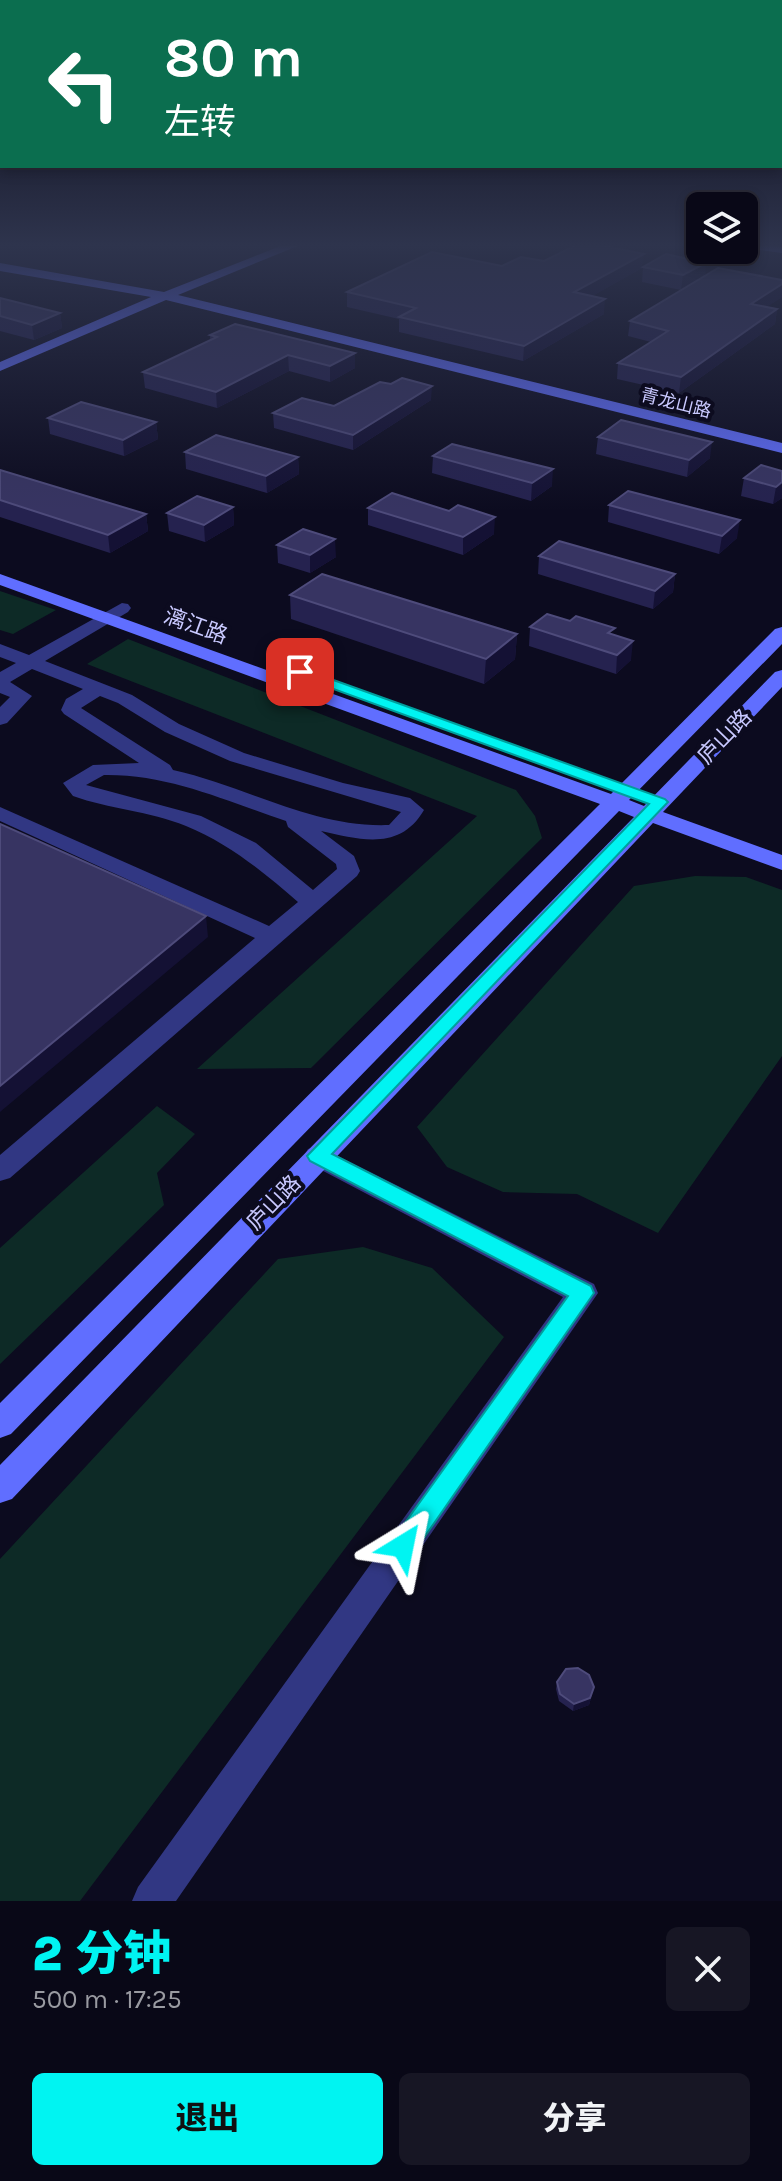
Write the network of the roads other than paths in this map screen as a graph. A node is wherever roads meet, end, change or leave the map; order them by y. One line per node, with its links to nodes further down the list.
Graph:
1 (80, 334): 4 (street)
2 (89, 334): 5 (street)
3 (328, 334): 6 (street, 青龙山路)
4 (0, 367)
5 (0, 374)
6 (782, 448)
7 (0, 566): 9 (street, 漓江路)
8 (0, 579): 9 (street, 漓江路)
9 (114, 613): 12 (street); 22 (street, 漓江路)
10 (782, 633): 22 (street, 庐山路)
11 (0, 650): 12 (street)
12 (31, 662): 14 (street); 15 (street)
13 (782, 676): 23 (street, 庐山路)
14 (0, 682): 16 (street)
15 (100, 688): 17 (street); 18 (street)
16 (0, 719)
17 (138, 754): 19 (street); 20 (street)
18 (237, 757): 21 (street); 25 (street)
19 (118, 767): 20 (street); 28 (street)
20 (176, 776): 21 (street)
21 (199, 784): 25 (street)
22 (621, 796): 23 (street, 漓江路); 30 (street, 庐山路)
23 (653, 808): 26 (street, 漓江路); 27 (street, 漓江路); 31 (street, 庐山路)
24 (0, 813): 29 (street)
25 (328, 833): 28 (street)
26 (782, 846)
27 (782, 863)
28 (313, 902): 29 (street)
29 (272, 936): 32 (street)
30 (283, 1138): 31 (street); 33 (street, 庐山路)
31 (318, 1156): 34 (street, 庐山路); 35 (street)
32 (0, 1171)
33 (0, 1424)
34 (0, 1488)
35 (152, 1901)

